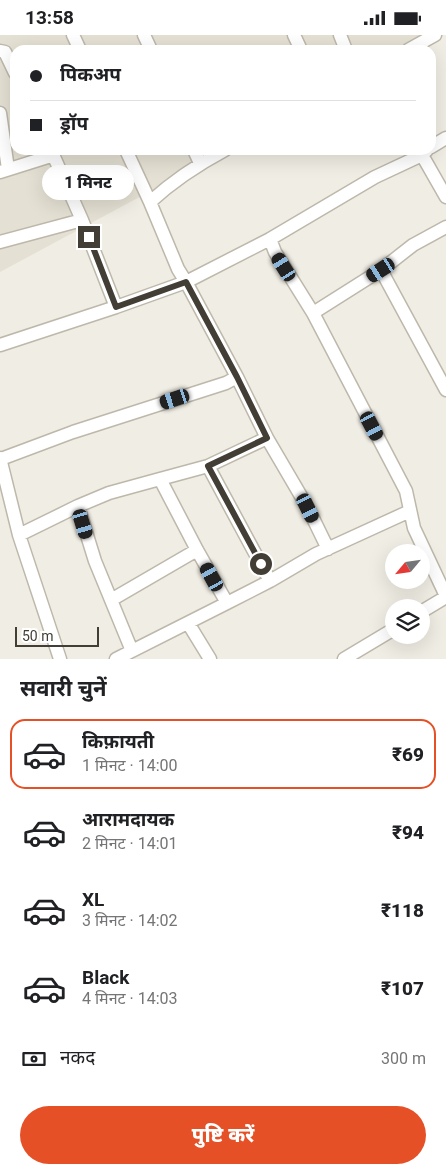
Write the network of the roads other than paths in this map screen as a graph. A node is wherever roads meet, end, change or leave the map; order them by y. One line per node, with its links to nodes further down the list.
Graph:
1 (435, 35): 2 (street)
2 (417, 45)
3 (0, 51): 4 (street)
4 (10, 62)
5 (0, 113): 14 (street)
6 (47, 155): 14 (street)
7 (53, 155): 17 (street)
8 (128, 155): 16 (street)
9 (196, 155): 13 (street)
10 (215, 155): 13 (street)
11 (419, 155): 19 (street)
12 (429, 155): 15 (street)
13 (200, 163): 16 (street)
14 (4, 171)
15 (446, 197)
16 (150, 202): 22 (street)
17 (82, 220): 20 (street); 23 (street)
18 (446, 227): 21 (street)
19 (270, 239): 22 (street); 24 (street)
20 (0, 242)
21 (381, 270): 24 (street); 27 (street)
22 (186, 282): 23 (street); 26 (street)
23 (116, 307): 25 (street)
24 (313, 313): 33 (street)
25 (0, 345)
26 (237, 377): 28 (street); 29 (street)
27 (446, 389)
28 (267, 438): 30 (street); 35 (street)
29 (1, 458): 34 (street)
30 (208, 466): 31 (street); 37 (street)
31 (160, 479): 32 (street); 36 (street)
32 (78, 506): 34 (street); 39 (street)
33 (410, 511): 35 (street); 38 (street)
34 (19, 535): 45 (street)
35 (328, 549): 37 (street)
36 (196, 550): 39 (street); 40 (street)
37 (270, 581): 40 (street)
38 (446, 596): 41 (street)
39 (111, 600): 44 (street)
40 (226, 603): 42 (street)
41 (430, 606)
42 (188, 623): 44 (street); 47 (street)
43 (385, 634): 48 (street)
44 (132, 651): 46 (street)
45 (60, 659)
46 (116, 659)
47 (210, 659)
48 (344, 659)

